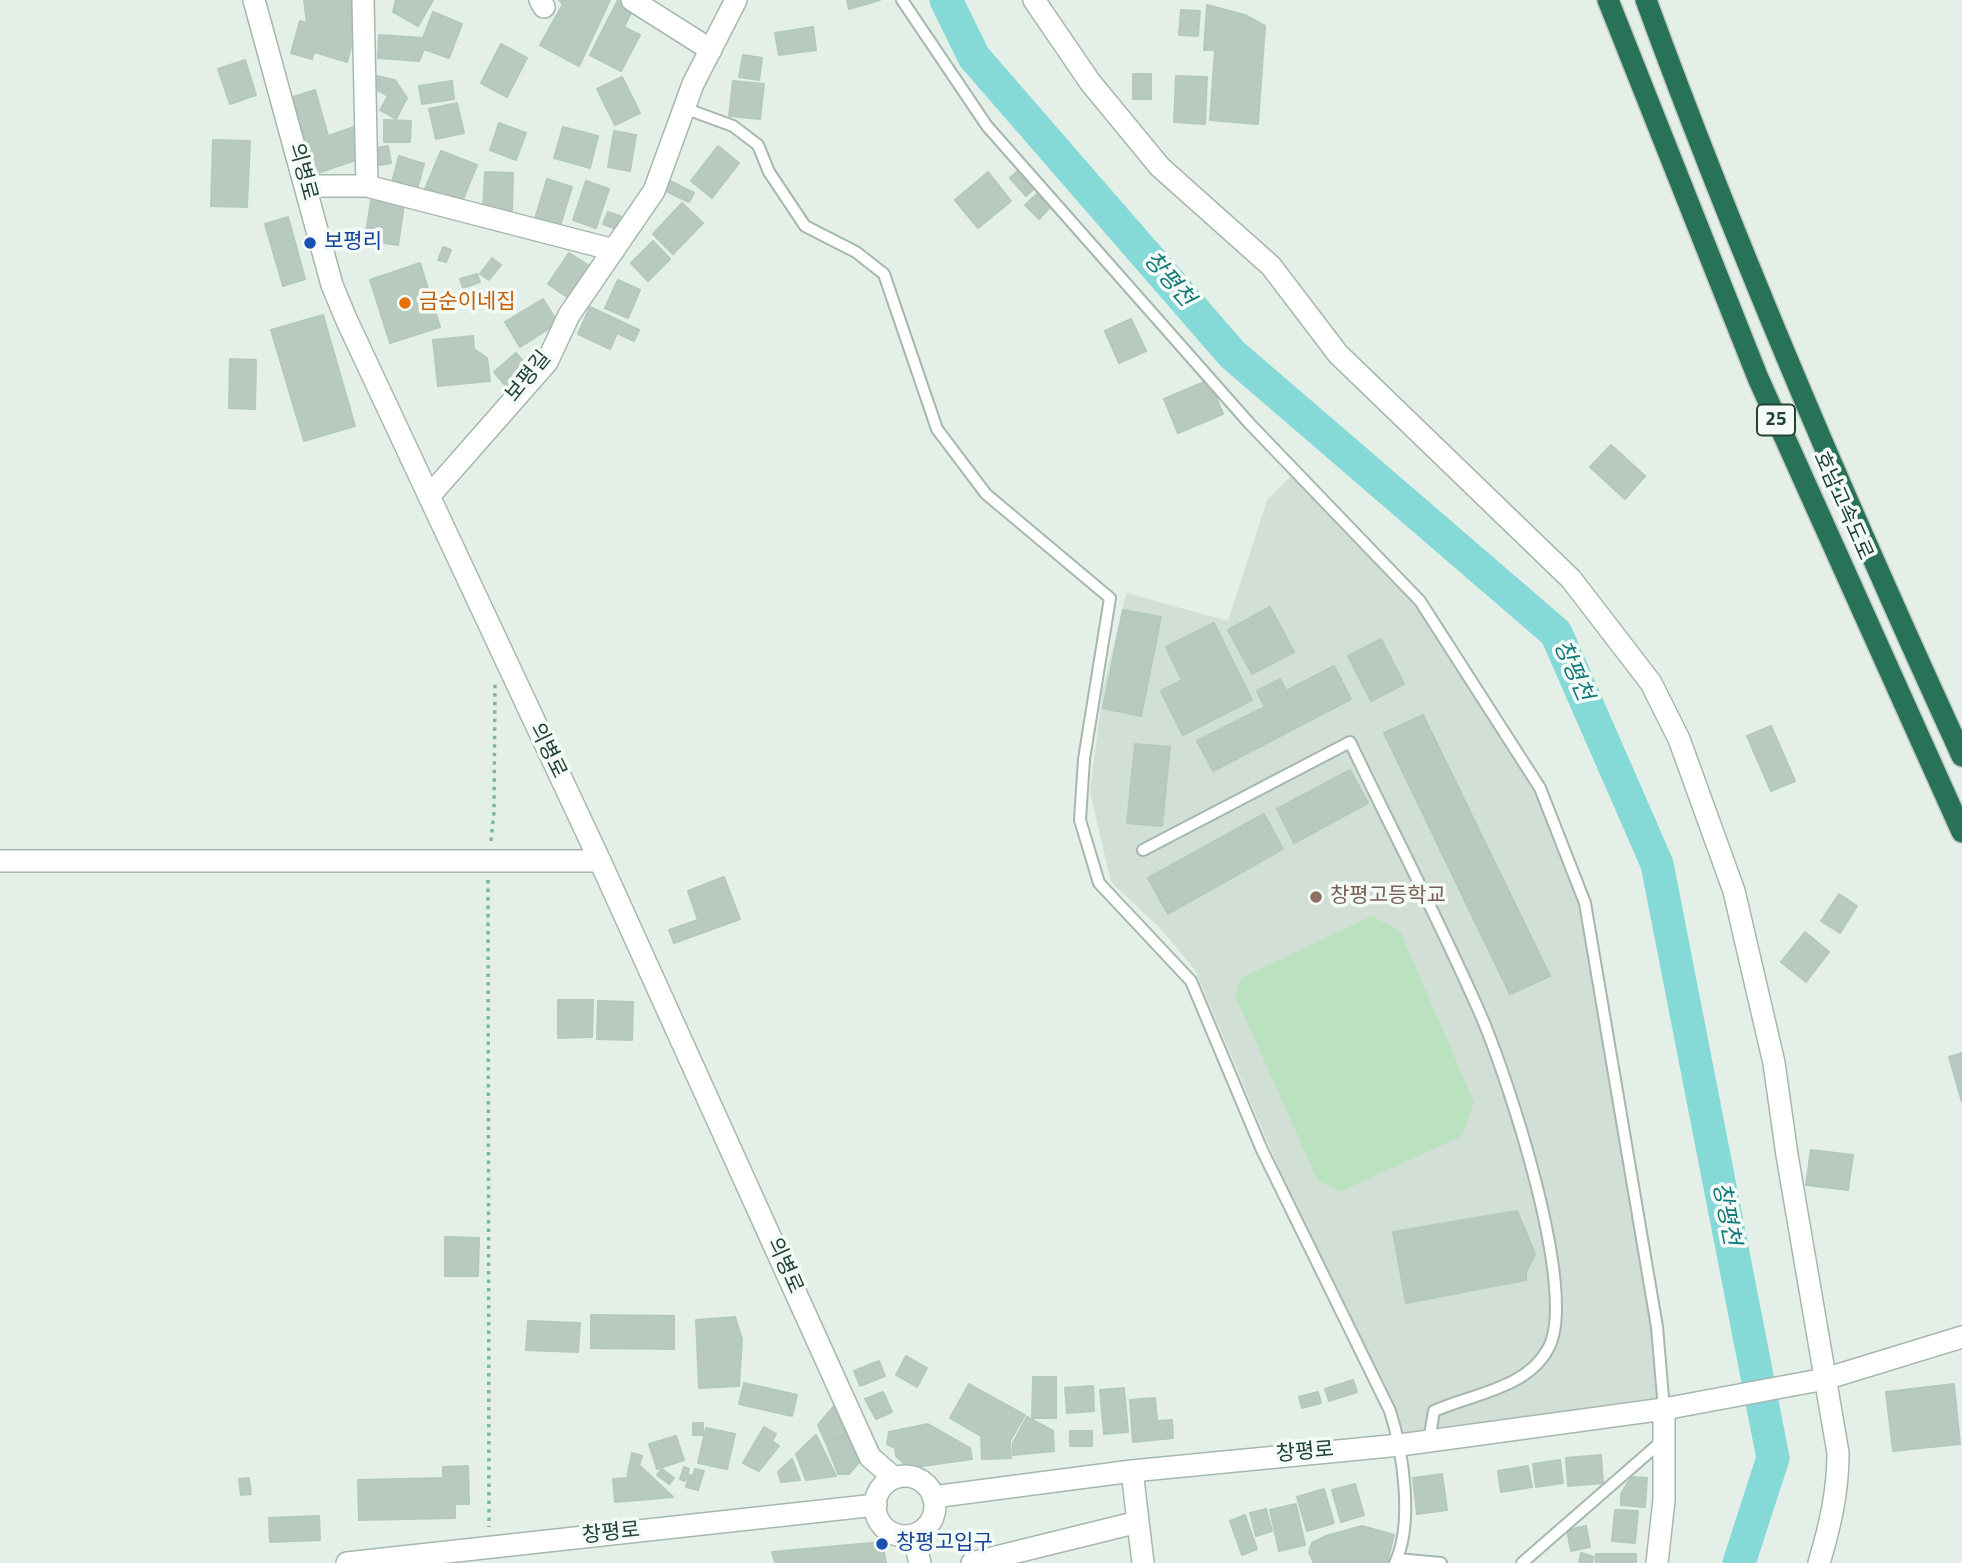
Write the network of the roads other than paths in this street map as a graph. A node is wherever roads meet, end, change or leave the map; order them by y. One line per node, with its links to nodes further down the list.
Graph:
1 (254, 0): 11 (street, 의병로)
2 (363, 0): 12 (street)
3 (632, 0): 9 (street)
4 (736, 0): 9 (street, 보평길)
5 (902, 0): 22 (lane)
6 (1034, 0): 21 (street)
7 (1608, 0): 16 (highway, 호남고속도로 / 25)
8 (1646, 0): 15 (highway, 호남고속도로 / 25)
9 (711, 50): 10 (street, 보평길)
10 (684, 108): 13 (street, 보평길); 25 (lane)
11 (306, 186): 12 (street); 14 (street, 의병로)
12 (367, 186): 13 (street)
13 (614, 250): 14 (street, 보평길)
14 (431, 494): 19 (street, 의병로)
15 (1962, 756)
16 (1962, 832)
17 (1143, 850): 24 (lane)
18 (0, 861): 19 (street)
19 (600, 861): 27 (street, 의병로)
20 (1962, 1337): 21 (street, 창평로)
21 (1825, 1379): 22 (street, 창평로); 41 (street)
22 (1670, 1407): 23 (street); 24 (street, 창평로)
23 (1664, 1440): 39 (lane); 40 (street)
24 (1429, 1441): 25 (street, 창평로)
25 (1400, 1444): 26 (street, 창평로); 33 (lane)
26 (1132, 1471): 28 (street, 창평로); 30 (street)
27 (894, 1478): 28 (street); 29 (street)
28 (933, 1497): 31 (street)
29 (876, 1505): 31 (street); 32 (street, 창평로)
30 (1138, 1522): 36 (street); 37 (street)
31 (913, 1535): 35 (street)
32 (477, 1553): 34 (street, 창평로)
33 (1396, 1561): 38 (lane)
34 (347, 1563)
35 (920, 1563)
36 (972, 1563)
37 (1143, 1563)
38 (1441, 1563)
39 (1522, 1563)
40 (1657, 1563)
41 (1819, 1563)

